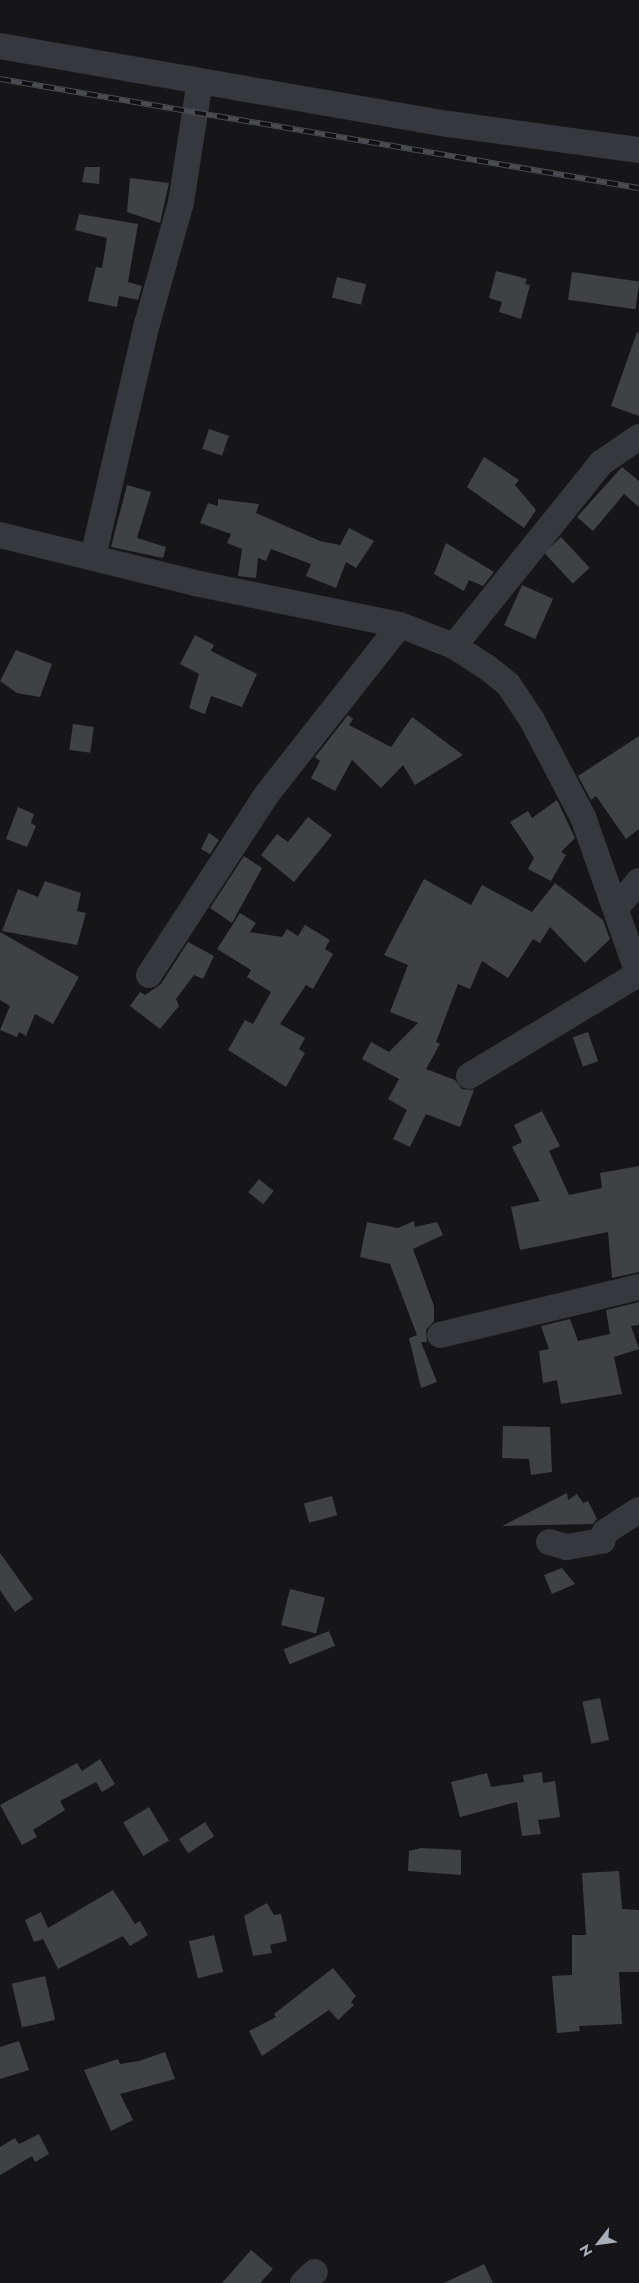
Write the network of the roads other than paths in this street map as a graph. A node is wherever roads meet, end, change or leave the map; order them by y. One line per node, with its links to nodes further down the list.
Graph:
1 (0, 46): 2 (street)
2 (200, 81): 3 (street); 6 (street)
3 (639, 150)
4 (639, 437): 8 (street)
5 (0, 537): 6 (street)
6 (93, 557): 7 (street)
7 (400, 625): 8 (street); 11 (street)
8 (454, 646): 10 (street)
9 (639, 880): 10 (street)
10 (617, 907): 12 (street)
11 (149, 974)
12 (639, 975): 13 (street)
13 (469, 1076)
14 (639, 1287): 15 (street)
15 (440, 1335)
16 (639, 1510): 17 (street)
17 (549, 1542)

